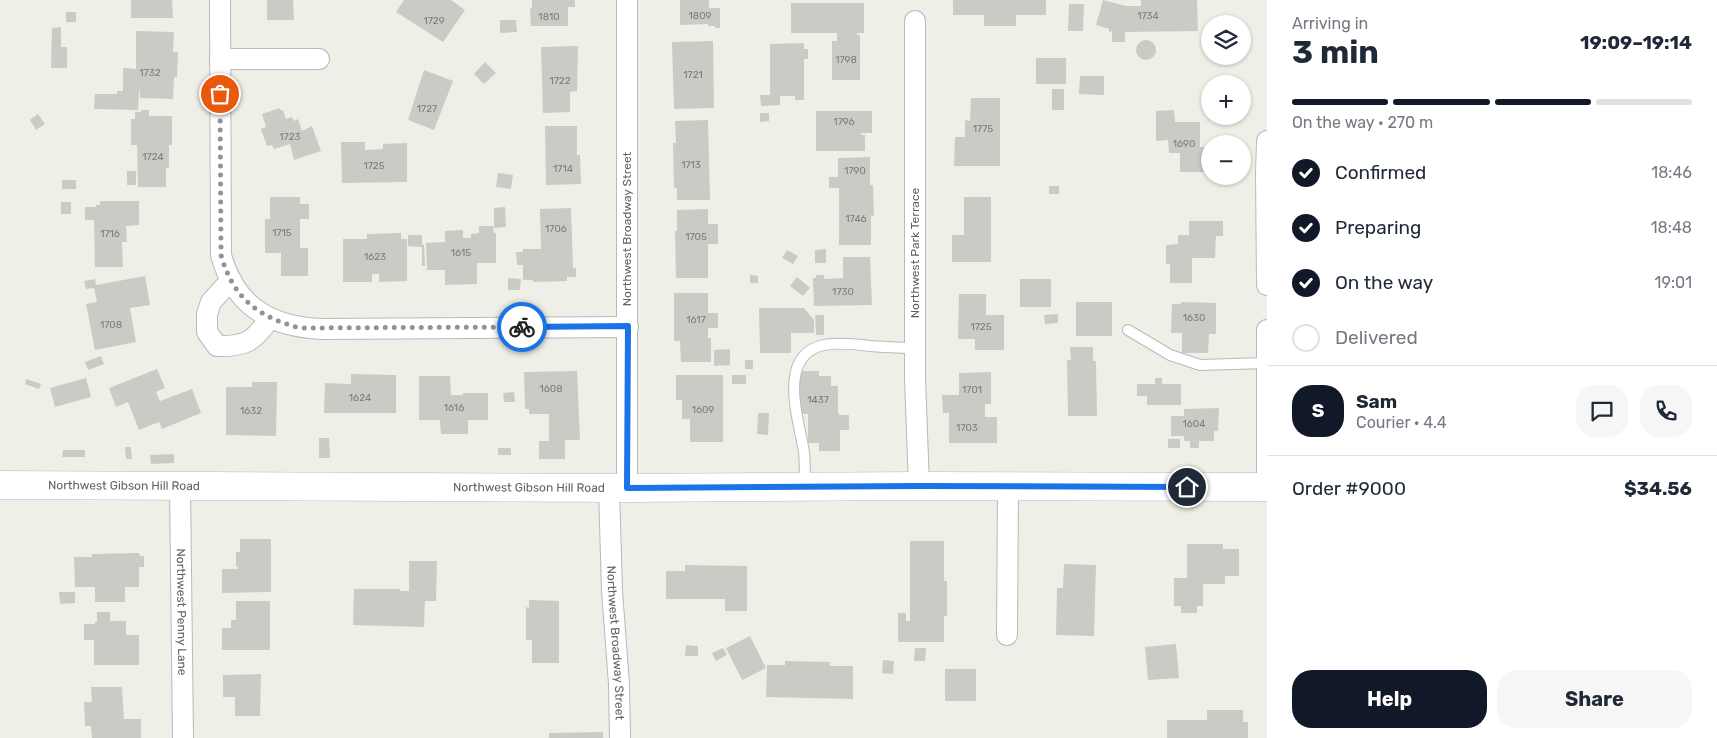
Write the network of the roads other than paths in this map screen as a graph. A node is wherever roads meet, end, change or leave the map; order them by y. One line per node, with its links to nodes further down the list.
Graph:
1 (220, 0): 4 (street)
2 (627, 0): 10 (street, Northwest Broadway Street)
3 (916, 21): 13 (street, Northwest Park Terrace)
4 (220, 59): 5 (street); 7 (street)
5 (319, 59)
6 (1267, 141): 8 (street)
7 (231, 280): 9 (street); 9 (street)
8 (1267, 285)
9 (270, 318): 10 (street)
10 (628, 326): 21 (street, Northwest Broadway Street)
11 (1128, 330): 14 (lane)
12 (1267, 330): 14 (street)
13 (916, 348): 17 (street, Northwest Park Terrace); 19 (lane)
14 (1266, 364): 20 (street)
15 (0, 485): 16 (main road, Northwest Gibson Hill Road)
16 (180, 486): 21 (main road, Northwest Gibson Hill Road); 23 (street, Northwest Penny Lane)
17 (919, 486): 18 (main road, Northwest Gibson Hill Road); 19 (main road, Northwest Gibson Hill Road)
18 (1008, 486): 20 (main road, Northwest Gibson Hill Road); 22 (street)
19 (805, 487): 21 (main road, Northwest Gibson Hill Road)
20 (1267, 487)
21 (618, 488): 24 (street, Northwest Broadway Street)
22 (1008, 635)
23 (184, 738)
24 (620, 738)

